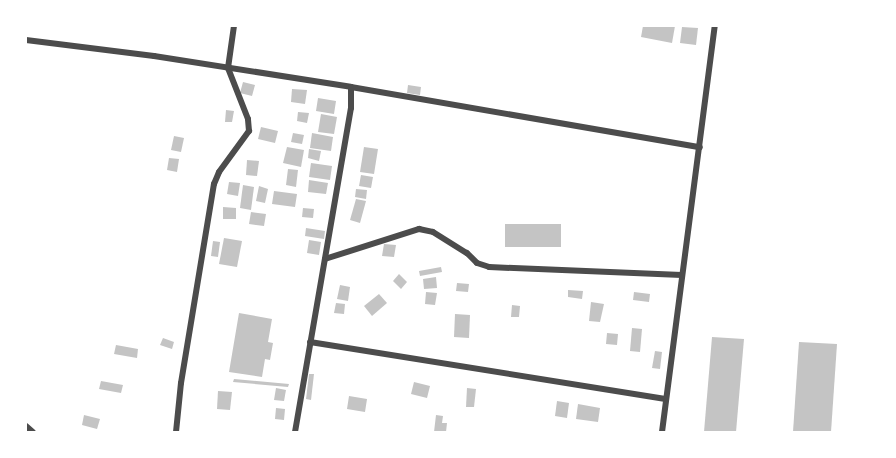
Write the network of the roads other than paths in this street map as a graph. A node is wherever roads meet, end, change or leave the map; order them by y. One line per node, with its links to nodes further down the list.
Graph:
1 (234, 26): 4 (street)
2 (715, 26): 6 (street)
3 (26, 40): 4 (street)
4 (228, 68): 5 (street); 13 (street)
5 (351, 87): 6 (street); 7 (street)
6 (700, 147): 8 (street)
7 (325, 259): 8 (street); 9 (street)
8 (682, 275): 10 (street)
9 (310, 342): 10 (street); 14 (street)
10 (665, 399): 15 (street)
11 (26, 426): 12 (street)
12 (33, 432)
13 (176, 432)
14 (295, 432)
15 (662, 432)

